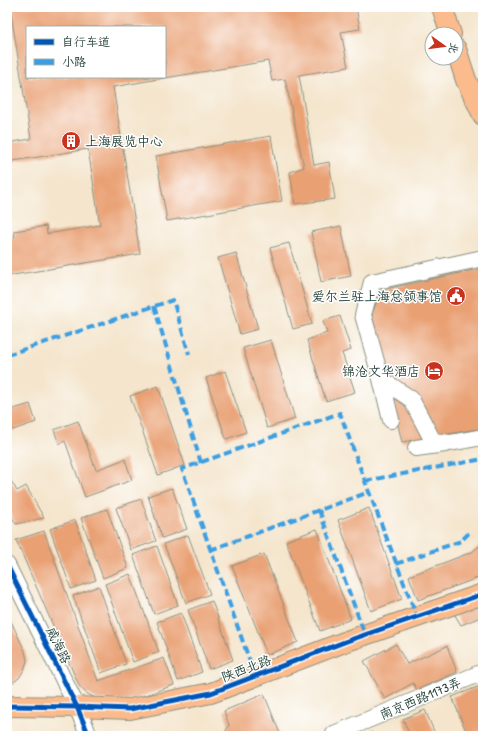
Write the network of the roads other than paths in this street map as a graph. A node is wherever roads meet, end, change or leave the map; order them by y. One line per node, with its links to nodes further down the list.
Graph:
1 (442, 7): 2 (main road)
2 (448, 26)
3 (461, 66): 4 (main road)
4 (483, 115)
5 (483, 258): 6 (street)
6 (381, 379): 7 (street); 9 (street)
7 (391, 420)
8 (483, 437): 9 (street)
9 (450, 443): 10 (street)
10 (416, 448)
11 (7, 565): 15 (street, 威海路)
12 (483, 594): 15 (main road, 陕西北路)
13 (483, 672): 16 (street, 南京西路1173弄)
14 (7, 706): 15 (main road, 陕西北路)
15 (77, 707): 17 (street, 威海路)
16 (334, 734)
17 (89, 736)

